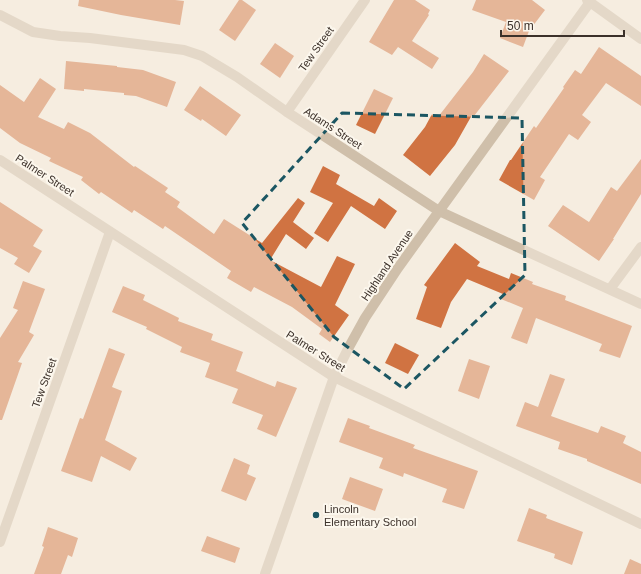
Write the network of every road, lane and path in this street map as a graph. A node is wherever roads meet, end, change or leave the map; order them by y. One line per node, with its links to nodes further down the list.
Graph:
1 (365, 0): 5 (street, Tew Street)
2 (588, 1): 4 (street); 7 (street, Highland Avenue)
3 (0, 15): 5 (street, Adams Street)
4 (641, 39)
5 (287, 112): 7 (street, Adams Street)
6 (0, 160): 8 (street, Palmer Street)
7 (439, 211): 10 (street, Adams Street); 12 (street, Highland Avenue)
8 (110, 232): 12 (street, Palmer Street); 14 (street, Tew Street)
9 (641, 247): 10 (street)
10 (610, 289): 11 (street, Adams Street)
11 (641, 304)
12 (334, 378): 13 (street, Palmer Street); 15 (street, Highland Avenue)
13 (641, 524)
14 (0, 542)
15 (266, 574)

